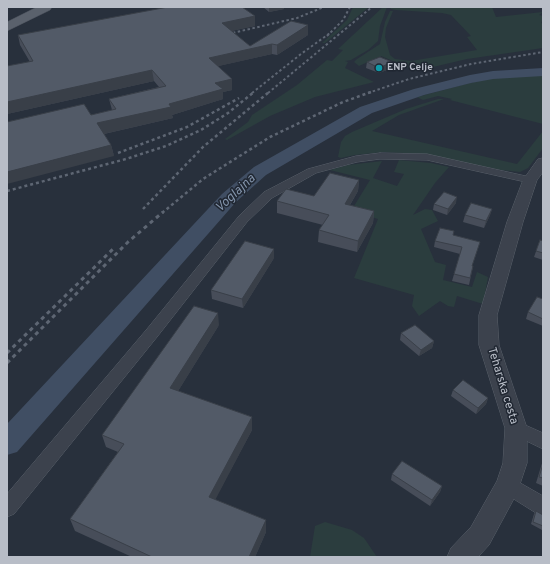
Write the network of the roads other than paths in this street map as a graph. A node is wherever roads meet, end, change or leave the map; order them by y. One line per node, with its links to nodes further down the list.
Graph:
1 (46, 7): 2 (main road)
2 (7, 27)
3 (543, 162): 4 (street, Teharska cesta)
4 (530, 180): 5 (street, Teharska cesta); 9 (street)
5 (516, 428): 6 (street); 7 (street, Teharska cesta)
6 (543, 441)
7 (508, 485): 8 (street); 10 (street, Teharska cesta)
8 (543, 507)
9 (7, 508)
10 (460, 557)

